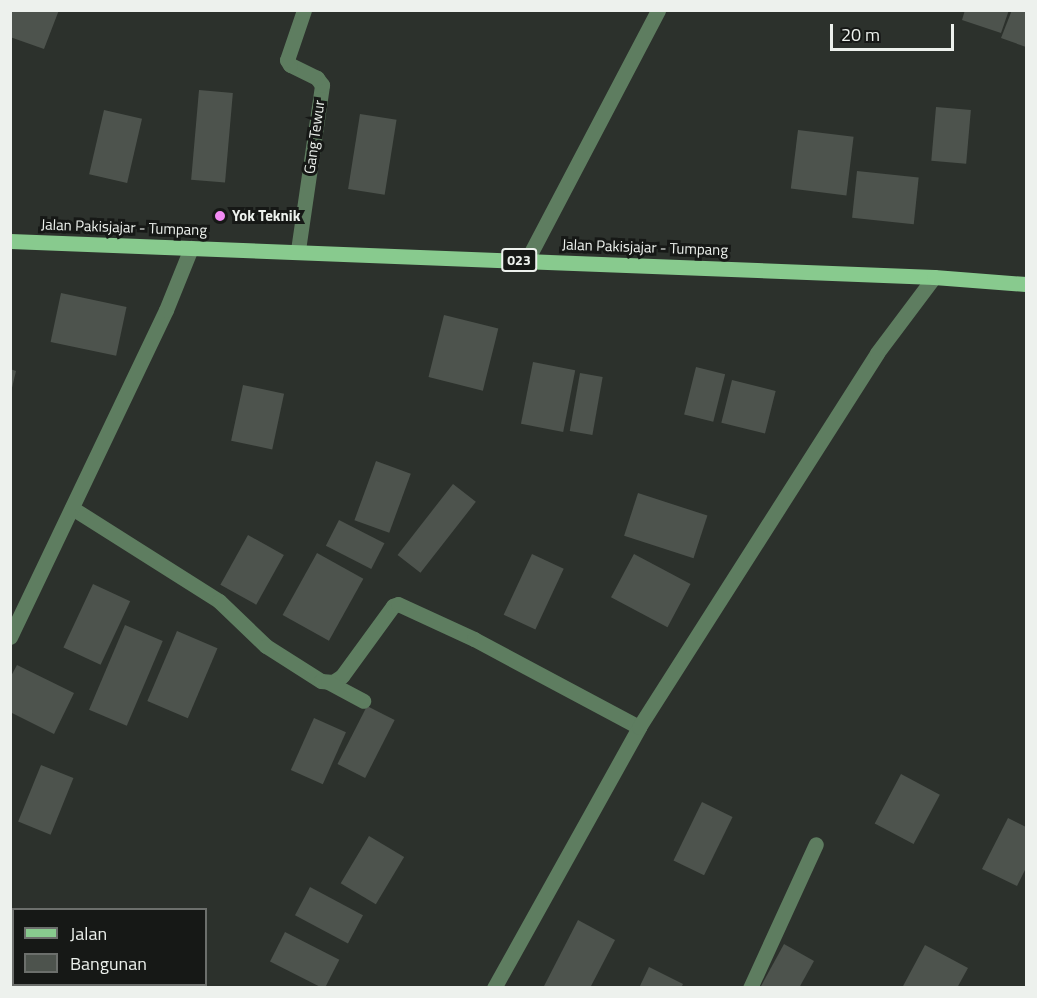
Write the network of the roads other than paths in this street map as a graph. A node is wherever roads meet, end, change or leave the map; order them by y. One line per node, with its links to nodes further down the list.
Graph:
1 (304, 10): 5 (street, Gang Tewur)
2 (658, 10): 6 (street)
3 (10, 241): 4 (main road, Jalan Pakisjajar - Tumpang / 023)
4 (191, 248): 5 (main road, Jalan Pakisjajar - Tumpang / 023); 9 (street)
5 (298, 250): 6 (main road, Jalan Pakisjajar - Tumpang / 023)
6 (527, 260): 7 (main road, Jalan Pakisjajar - Tumpang / 023)
7 (934, 277): 8 (main road, Jalan Pakisjajar - Tumpang / 023); 13 (street)
8 (1026, 284)
9 (72, 508): 10 (street); 11 (street)
10 (10, 637)
11 (328, 682): 12 (street); 13 (street)
12 (363, 701)
13 (639, 727): 15 (street)
14 (816, 844): 16 (street)
15 (494, 987)
16 (750, 987)

